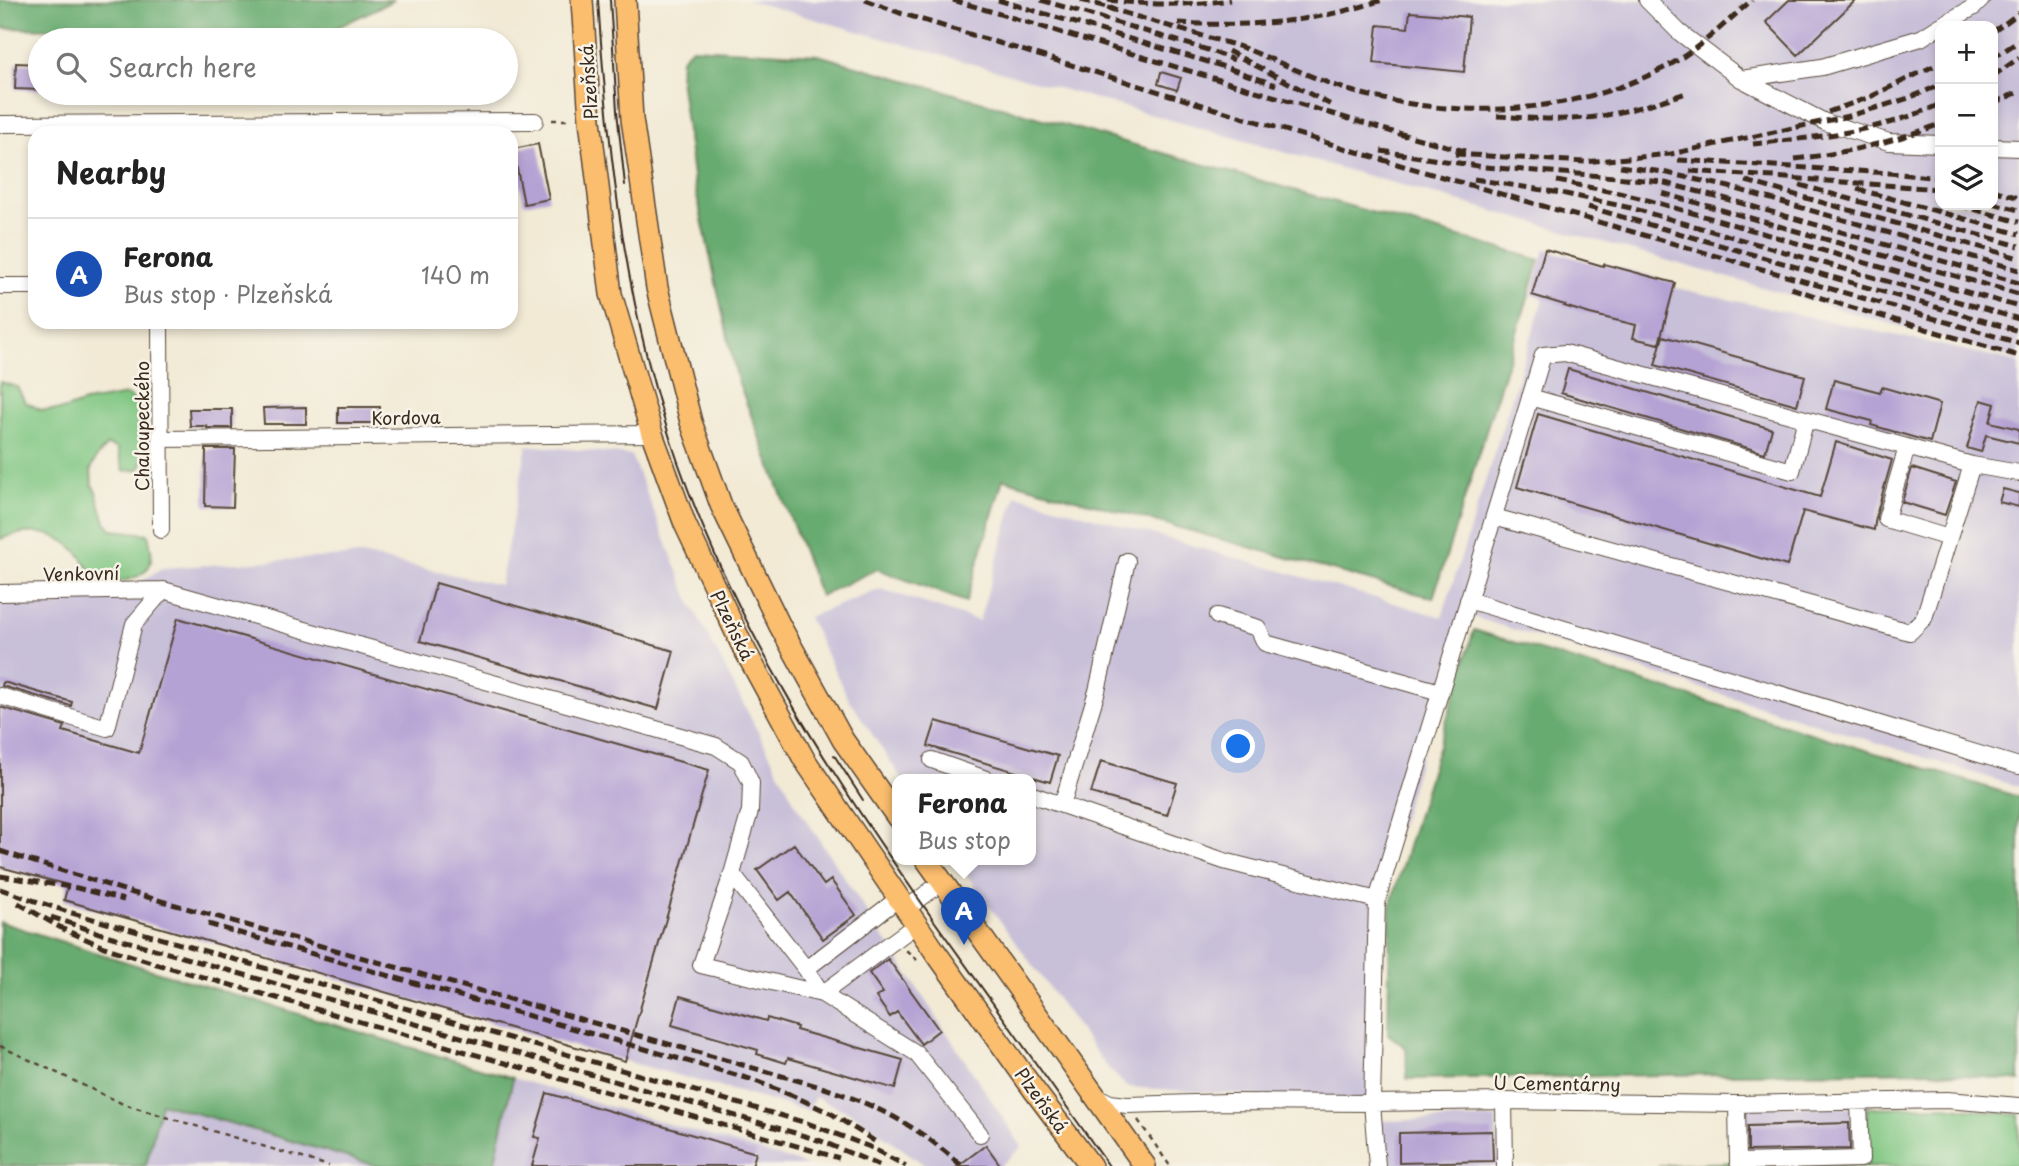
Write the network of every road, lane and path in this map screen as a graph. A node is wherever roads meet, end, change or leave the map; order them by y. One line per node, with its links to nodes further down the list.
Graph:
1 (582, 0): 21 (main road, Plzeňská)
2 (625, 0): 41 (main road)
3 (1647, 0): 7 (street)
4 (1981, 0): 5 (street)
5 (1949, 21)
6 (1935, 29): 7 (street)
7 (1741, 79): 13 (street)
8 (578, 119): 9 (path)
9 (535, 121): 12 (street)
10 (0, 124): 11 (street)
11 (80, 126)
12 (266, 126)
13 (1935, 145)
14 (1998, 147): 15 (street)
15 (2019, 148)
16 (0, 286): 17 (street)
17 (28, 286)
18 (160, 329): 22 (street, Chaloupeckého)
19 (1530, 397): 20 (street); 20 (street); 26 (street)
20 (1806, 419): 23 (street)
21 (652, 434): 22 (street, Kordova); 46 (main road, Plzeňská)
22 (160, 439): 27 (street, Chaloupeckého)
23 (1907, 447): 24 (street); 28 (street)
24 (1972, 465): 25 (street); 28 (street)
25 (2019, 473)
26 (1494, 517): 28 (street); 32 (street)
27 (161, 530)
28 (1949, 538)
29 (1127, 561): 40 (street)
30 (163, 590): 31 (street, Venkovní); 35 (street); 43 (street, Venkovní)
31 (0, 593)
32 (1468, 600): 34 (street); 37 (street)
33 (1217, 616): 34 (street)
34 (1440, 692): 45 (street)
35 (0, 696)
36 (932, 760): 38 (street)
37 (2019, 766)
38 (972, 774)
39 (1036, 796): 40 (street)
40 (1062, 805): 45 (street)
41 (892, 809)
42 (930, 865): 44 (main road)
43 (732, 874): 47 (street); 48 (street, Venkovní)
44 (942, 882): 46 (street); 50 (main road)
45 (1376, 909): 53 (street)
46 (907, 910): 47 (street); 48 (street); 58 (main road, Plzeňská)
47 (806, 969): 48 (street)
48 (822, 994): 56 (street)
49 (0, 1046): 57 (path)
50 (1096, 1096): 53 (street, U Cementárny); 59 (main road)
51 (1504, 1101): 53 (street, U Cementárny); 54 (street, U Cementárny); 61 (street)
52 (1859, 1102): 54 (street, U Cementárny); 54 (street); 55 (street, U Cementárny)
53 (1372, 1104): 60 (street)
54 (1737, 1104)
55 (2019, 1106)
56 (980, 1134)
57 (329, 1166)
58 (1091, 1166)
59 (1145, 1166)
60 (1377, 1166)
61 (1505, 1166)

